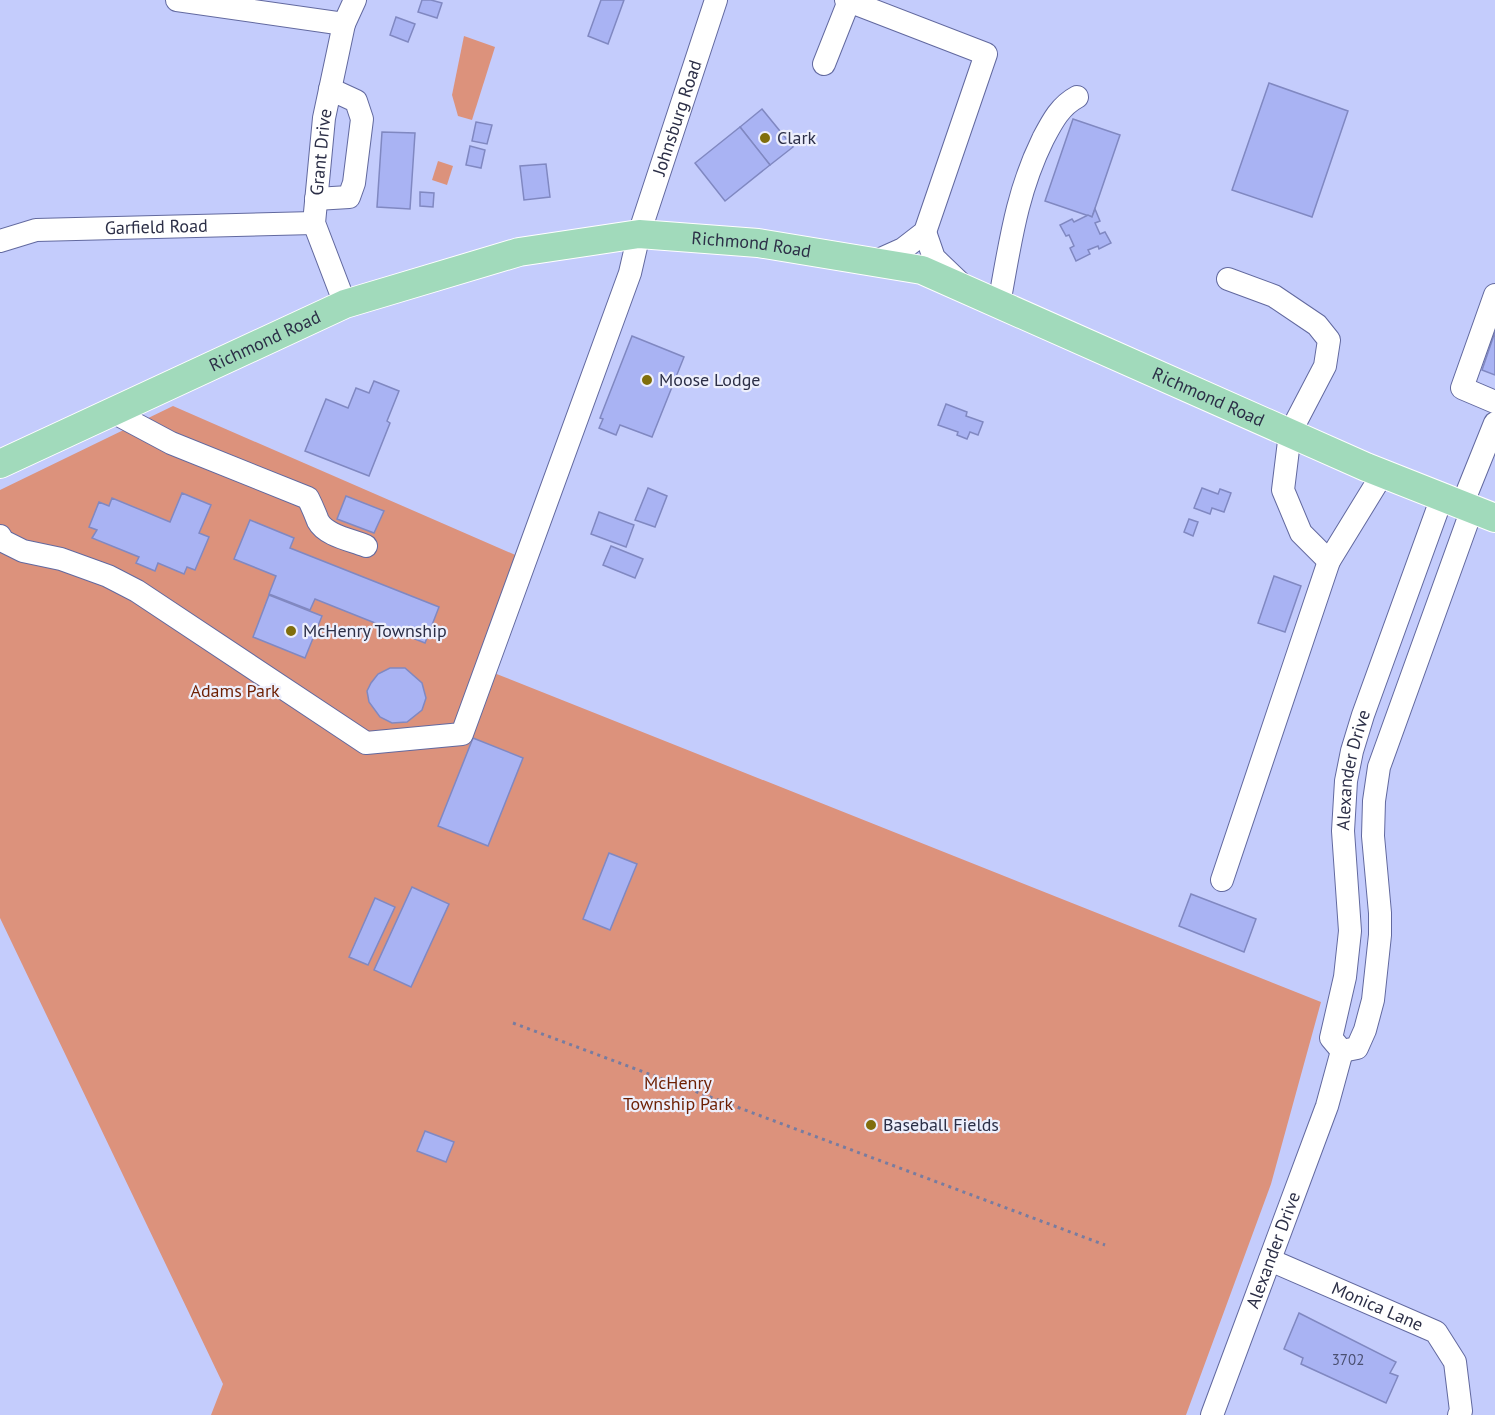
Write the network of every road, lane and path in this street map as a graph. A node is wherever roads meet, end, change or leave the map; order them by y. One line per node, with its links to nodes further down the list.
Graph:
1 (177, 0): 6 (street)
2 (355, 0): 6 (street, Grant Drive)
3 (730, 0): 5 (street)
4 (848, 1): 7 (street); 12 (street)
5 (713, 9): 13 (street, Johnsburg Road)
6 (344, 24): 8 (street, Grant Drive)
7 (824, 64)
8 (330, 89): 10 (street, Grant Drive); 10 (street)
9 (1077, 97): 20 (street)
10 (316, 199): 11 (street, Grant Drive)
11 (314, 222): 14 (street, Garfield Road); 19 (street, Grant Drive)
12 (925, 232): 15 (street); 17 (street)
13 (639, 234): 15 (main road, Richmond Road); 19 (main road, Richmond Road); 28 (street, Johnsburg Road)
14 (0, 242)
15 (874, 262): 17 (main road, Richmond Road)
16 (1228, 279): 24 (street)
17 (966, 290): 20 (main road, Richmond Road)
18 (1495, 295): 21 (street)
19 (345, 304): 22 (main road, Richmond Road)
20 (999, 304): 24 (main road, Richmond Road)
21 (1495, 402)
22 (111, 411): 25 (main road, Richmond Road); 29 (street)
23 (1495, 423): 27 (street)
24 (1290, 433): 26 (main road, Richmond Road); 30 (street)
25 (0, 464)
26 (1383, 473): 27 (main road, Richmond Road); 30 (street)
27 (1468, 507): 31 (street, Alexander Drive); 32 (street, Alexander Drive)
28 (0, 536)
29 (366, 546)
30 (1329, 561): 33 (street)
31 (1365, 710): 32 (street); 35 (street, Alexander Drive)
32 (1396, 721): 35 (street, Alexander Drive)
33 (1222, 880)
34 (513, 1023): 36 (path)
35 (1342, 1051): 37 (street, Alexander Drive)
36 (1105, 1245)
37 (1270, 1260): 38 (street, Alexander Drive); 39 (street, Monica Lane)
38 (1212, 1415)
39 (1459, 1415)

